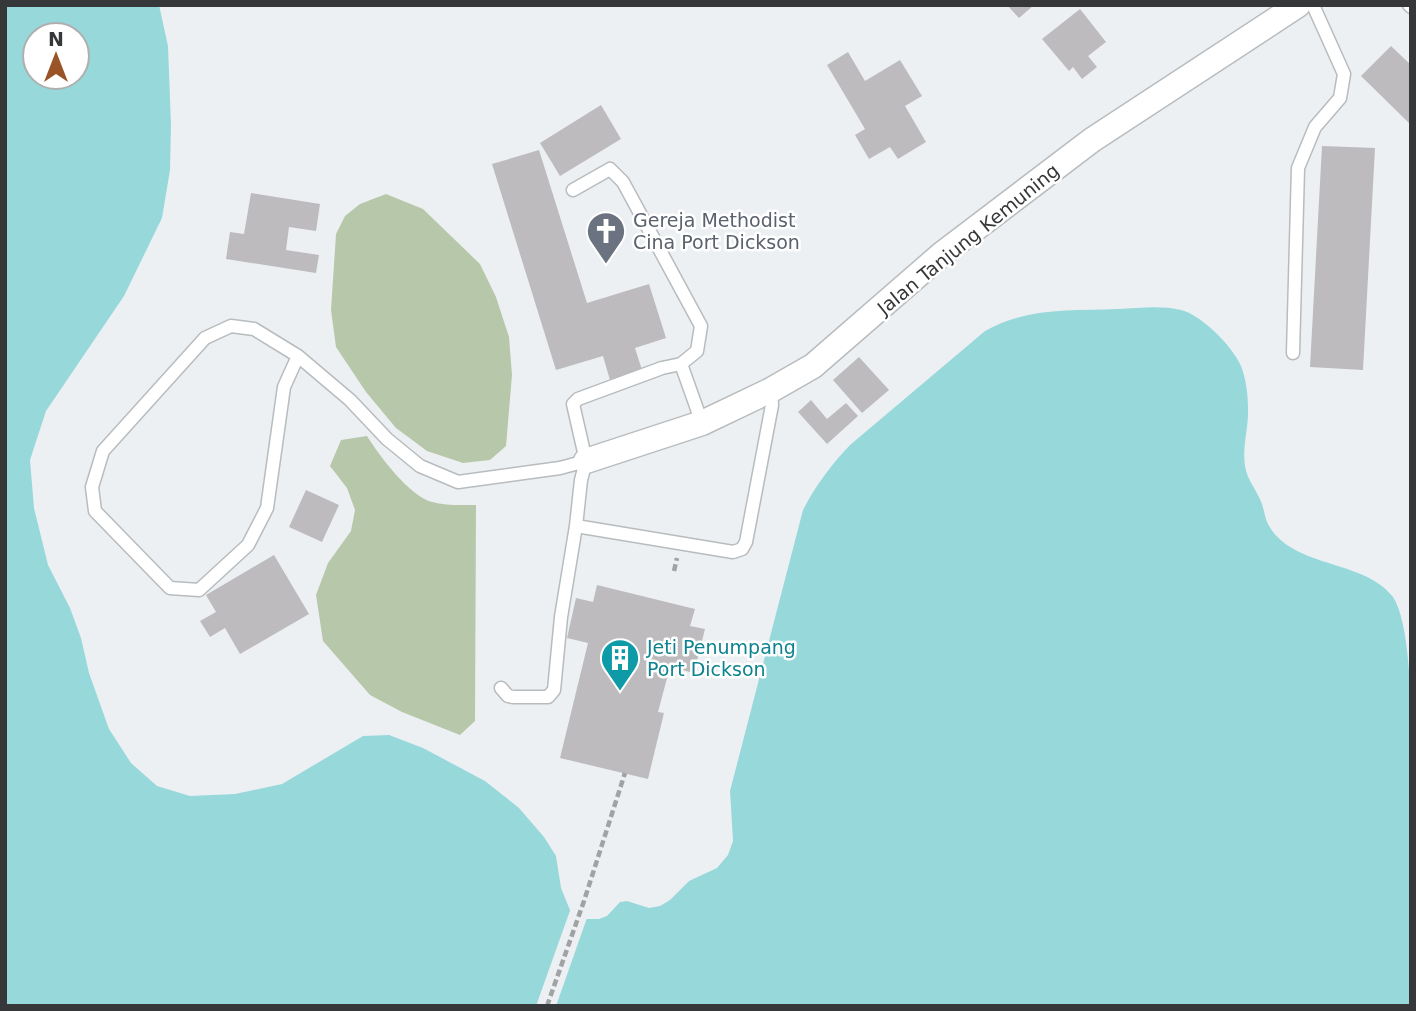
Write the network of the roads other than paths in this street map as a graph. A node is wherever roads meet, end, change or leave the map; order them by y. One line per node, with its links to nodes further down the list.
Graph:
1 (1298, 5): 7 (street, Jalan Tanjung Kemuning)
2 (1313, 5): 4 (lane)
3 (573, 190): 6 (lane)
4 (1293, 353)
5 (298, 356): 5 (lane); 9 (lane)
6 (681, 364): 8 (lane); 9 (lane)
7 (771, 390): 8 (street, Jalan Tanjung Kemuning); 10 (lane)
8 (702, 423): 9 (street, Jalan Tanjung Kemuning)
9 (586, 461): 10 (lane)
10 (576, 526): 11 (lane)
11 (501, 688)

